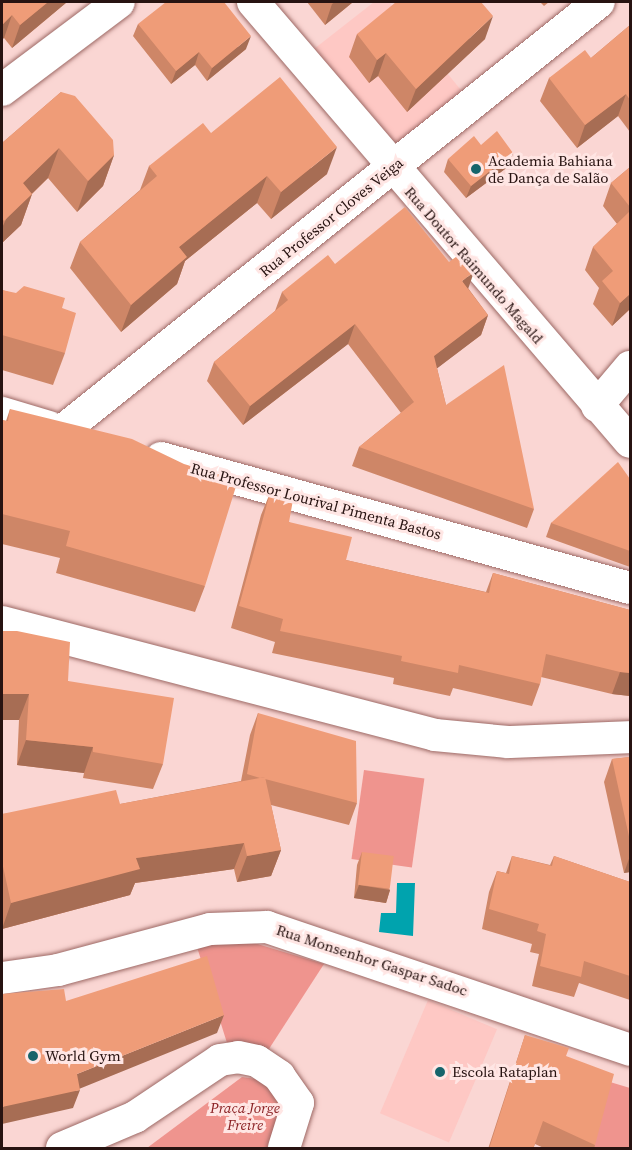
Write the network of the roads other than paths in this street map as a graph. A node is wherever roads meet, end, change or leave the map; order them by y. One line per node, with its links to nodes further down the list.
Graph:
1 (119, 2): 4 (street)
2 (253, 2): 5 (street, Rua Doutor Raimundo Magald)
3 (599, 2): 5 (street, Rua Professor Cloves Veiga)
4 (2, 90)
5 (391, 169): 7 (street, Rua Doutor Raimundo Magald); 9 (street, Rua Professor Cloves Veiga)
6 (630, 367): 7 (street)
7 (597, 406): 11 (street, Rua Doutor Raimundo Magald)
8 (2, 413): 9 (street)
9 (62, 431): 10 (street)
10 (96, 440)
11 (630, 442)
12 (130, 450): 13 (street, Rua Professor Lourival Pimenta Bastos)
13 (630, 588)
14 (2, 622): 15 (street)
15 (630, 737)
16 (2, 978): 17 (street, Rua Monsenhor Gaspar Sadoc)
17 (630, 1050)
18 (62, 1149): 19 (street)
19 (284, 1149)

